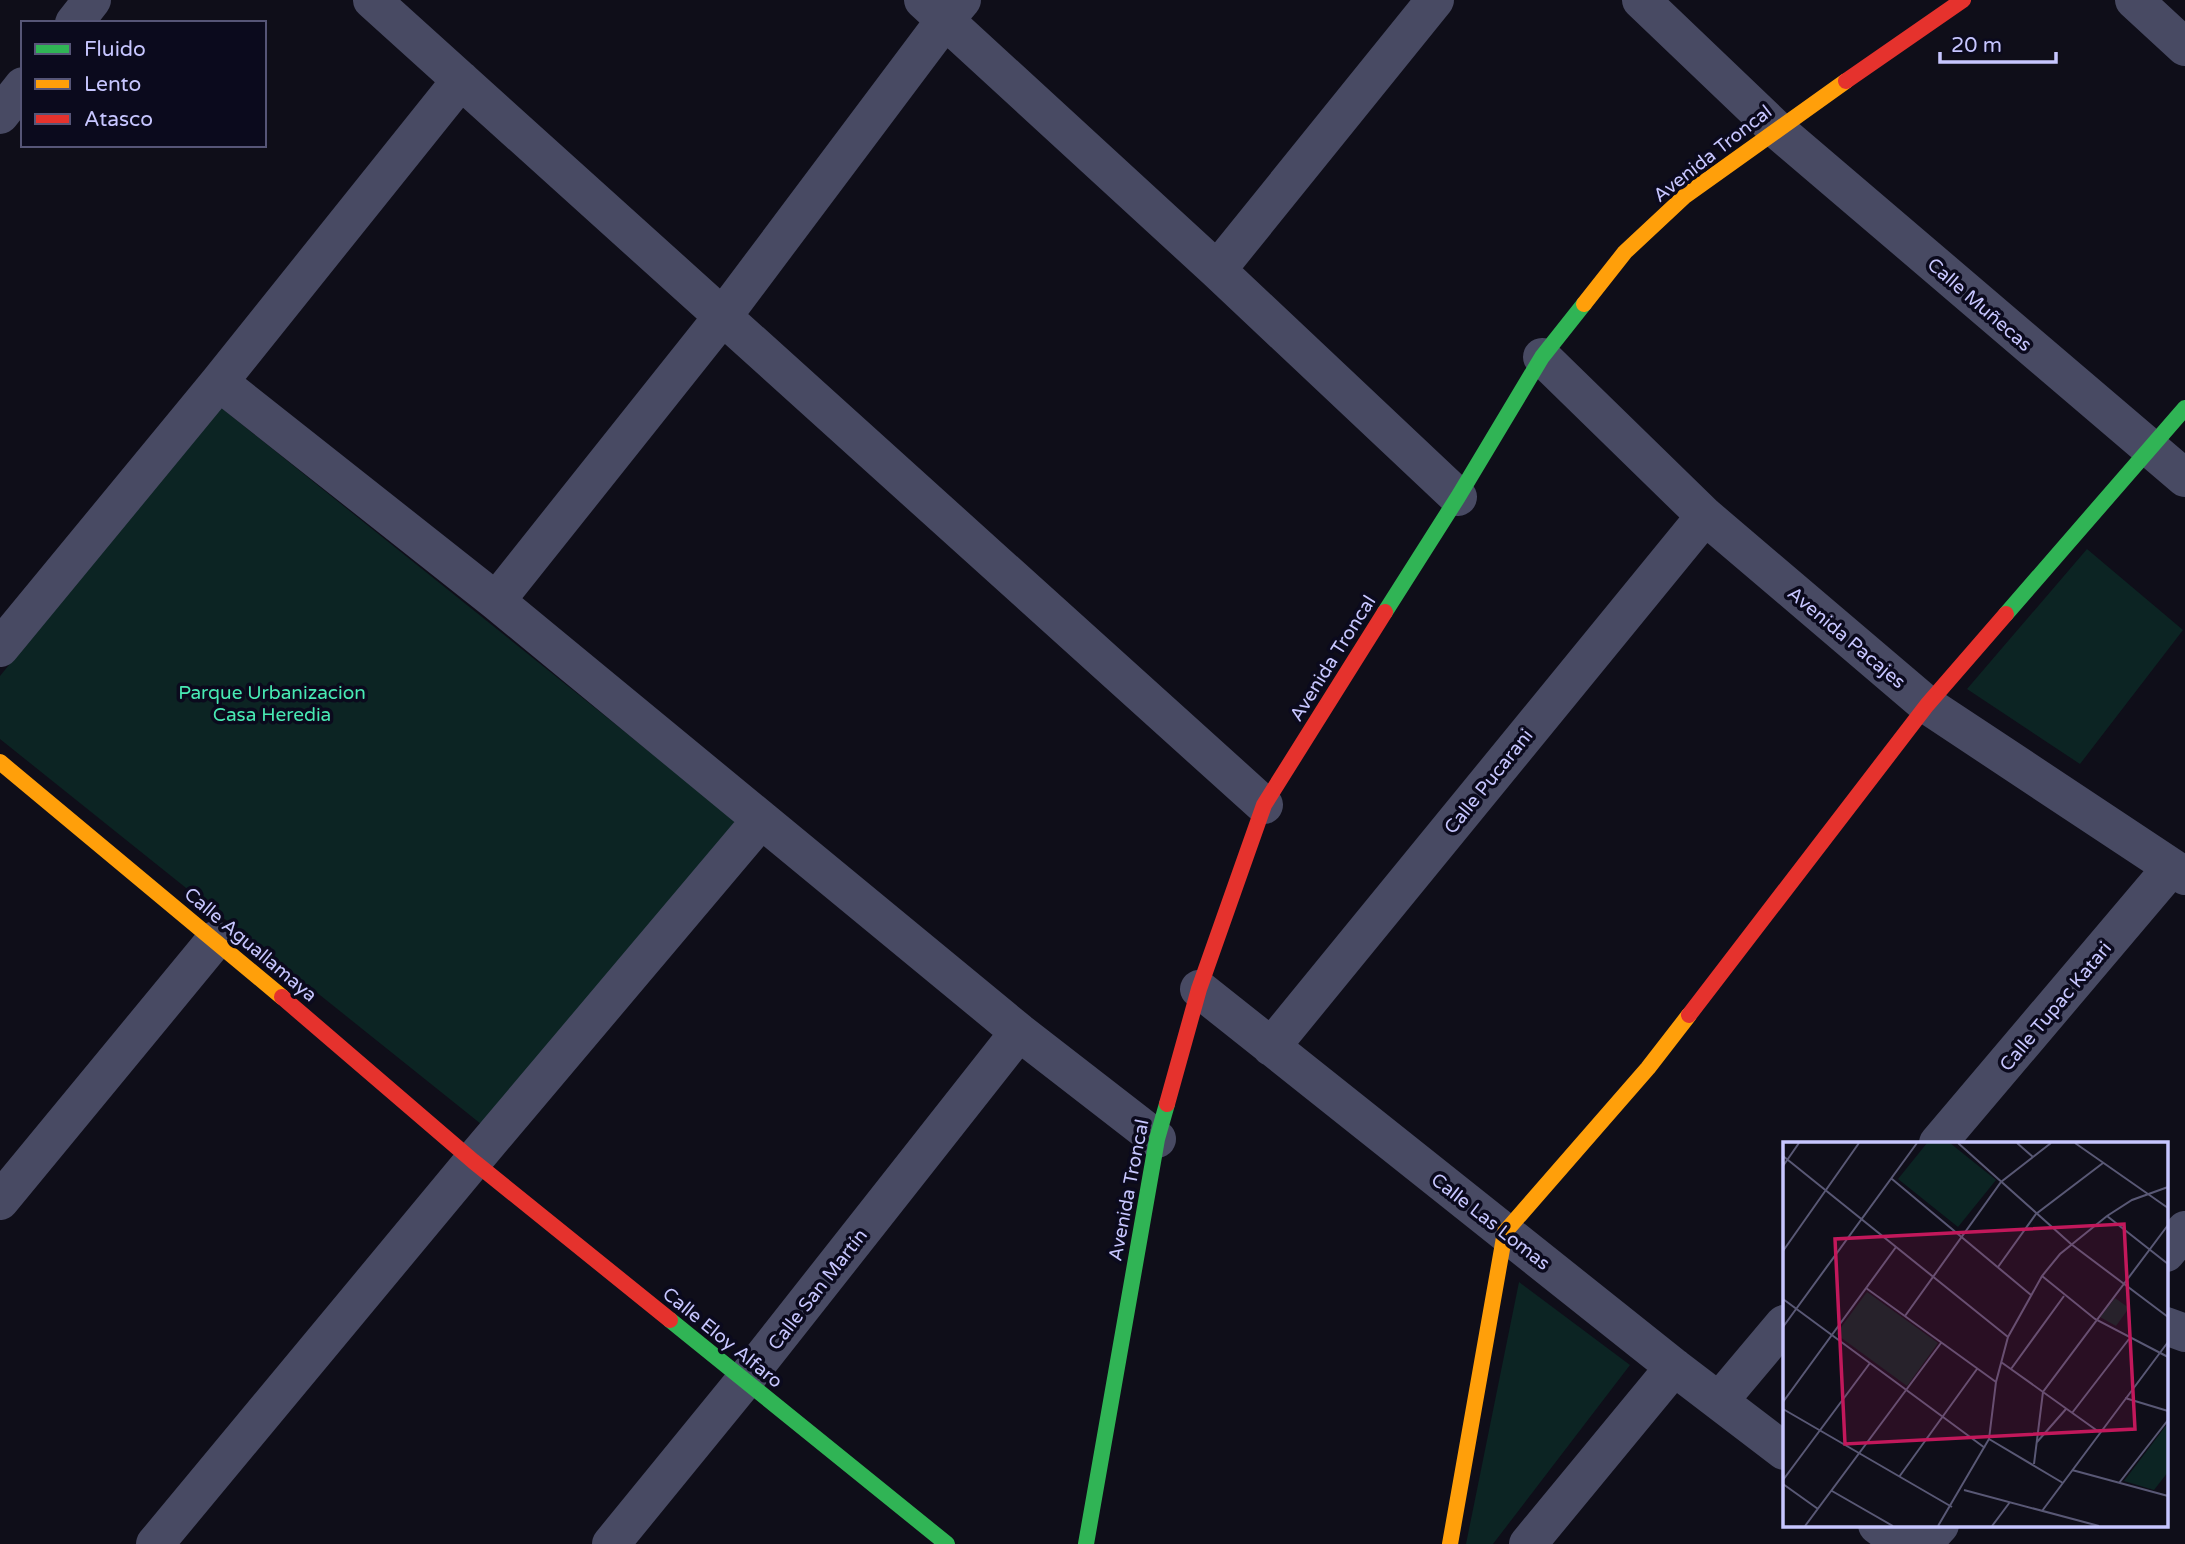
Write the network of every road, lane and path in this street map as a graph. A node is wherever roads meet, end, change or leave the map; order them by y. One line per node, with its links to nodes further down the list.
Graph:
1 (92, 0): 8 (street)
2 (372, 0): 10 (street)
3 (1435, 0): 14 (street)
4 (1641, 0): 13 (street, Calle Muñecas)
5 (1963, 0): 13 (street, Avenida Troncal)
6 (2134, 0): 9 (street)
7 (943, 7): 14 (street); 15 (street)
8 (76, 21)
9 (2185, 47)
10 (461, 80): 15 (street); 17 (street)
11 (21, 89): 12 (street)
12 (0, 115)
13 (1776, 129): 16 (street, Avenida Troncal); 19 (street, Calle Muñecas)
14 (1217, 270): 21 (street)
15 (723, 316): 23 (street); 27 (street)
16 (1542, 357): 21 (street, Avenida Troncal); 22 (street, Avenida Pacajes)
17 (219, 382): 23 (street); 24 (street)
18 (2185, 408): 19 (street)
19 (2149, 450): 20 (street, Calle Muñecas); 25 (street)
20 (2185, 478)
21 (1458, 497): 27 (street, Avenida Troncal)
22 (1705, 516): 25 (street, Avenida Pacajes); 33 (street, Calle Pucarani)
23 (496, 601): 28 (street)
24 (0, 649)
25 (1927, 705): 29 (street, Avenida Pacajes); 39 (street)
26 (0, 762): 30 (street, Calle Aguallamaya)
27 (1264, 805): 31 (street, Avenida Troncal)
28 (760, 821): 32 (street); 36 (street)
29 (2178, 872): 35 (street, Calle Tupac Katari)
30 (215, 940): 36 (street, Calle Aguallamaya); 37 (street)
31 (1199, 989): 33 (street, Calle Las Lomas); 34 (street, Avenida Troncal)
32 (1019, 1032): 34 (street); 45 (street, Calle San Martín)
33 (1271, 1046): 39 (street, Calle Las Lomas)
34 (1157, 1139): 53 (street, Avenida Troncal)
35 (1939, 1142)
36 (473, 1161): 45 (street, Calle Eloy Alfaro); 50 (street)
37 (0, 1201)
38 (2185, 1230): 40 (street)
39 (1505, 1232): 44 (street, Calle Las Lomas); 54 (street)
40 (2168, 1251)
41 (1783, 1325): 46 (street)
42 (2168, 1327): 43 (street)
43 (2185, 1333)
44 (1674, 1367): 46 (street, Calle Las Lomas); 55 (street)
45 (744, 1381): 51 (street, Calle San Martín); 52 (street, Calle Eloy Alfaro)
46 (1720, 1400): 47 (street, Calle Las Lomas)
47 (1783, 1450)
48 (1878, 1526): 56 (street)
49 (1939, 1526): 57 (street)
50 (155, 1544)
51 (611, 1544)
52 (947, 1544)
53 (1086, 1544)
54 (1450, 1544)
55 (1528, 1544)
56 (1902, 1544)
57 (1923, 1544)

